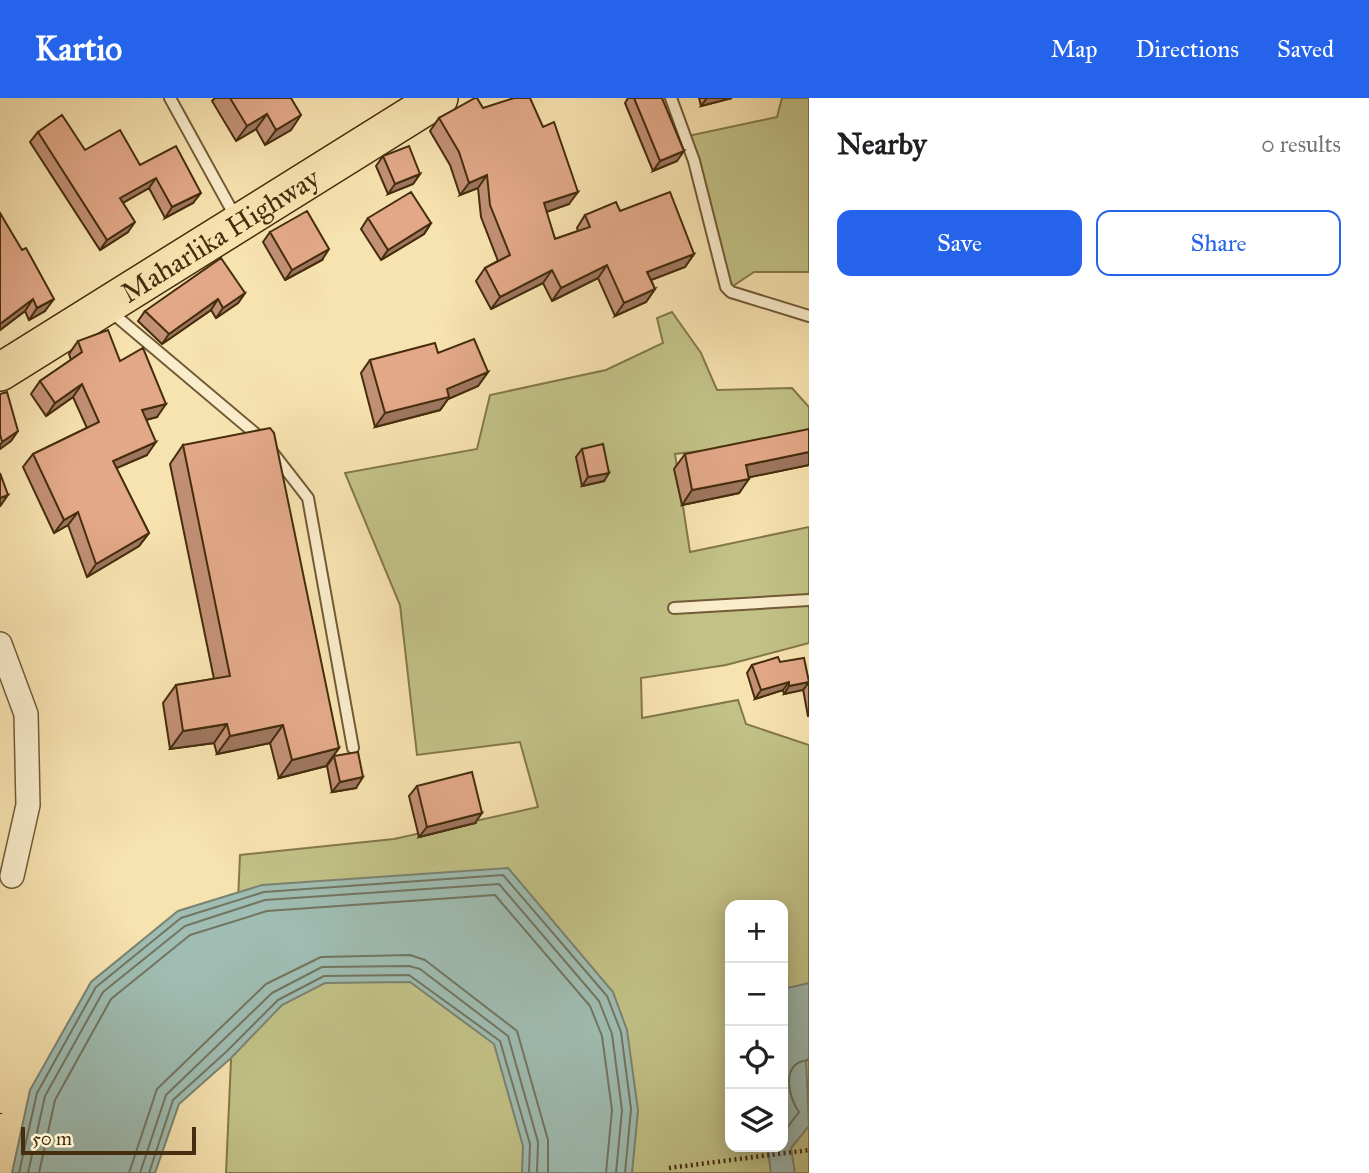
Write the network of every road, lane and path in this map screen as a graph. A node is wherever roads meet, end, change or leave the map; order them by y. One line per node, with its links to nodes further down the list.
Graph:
1 (170, 98): 4 (lane)
2 (439, 98): 4 (highway, Maharlika Highway)
3 (671, 98): 6 (lane)
4 (239, 223): 5 (highway, Maharlika Highway)
5 (105, 307): 7 (highway, Maharlika Highway); 11 (lane)
6 (809, 316)
7 (0, 372)
8 (809, 600): 9 (lane)
9 (674, 608)
10 (0, 644): 12 (street)
11 (353, 748)
12 (12, 876)
13 (809, 1150): 14 (path)
14 (669, 1168)

